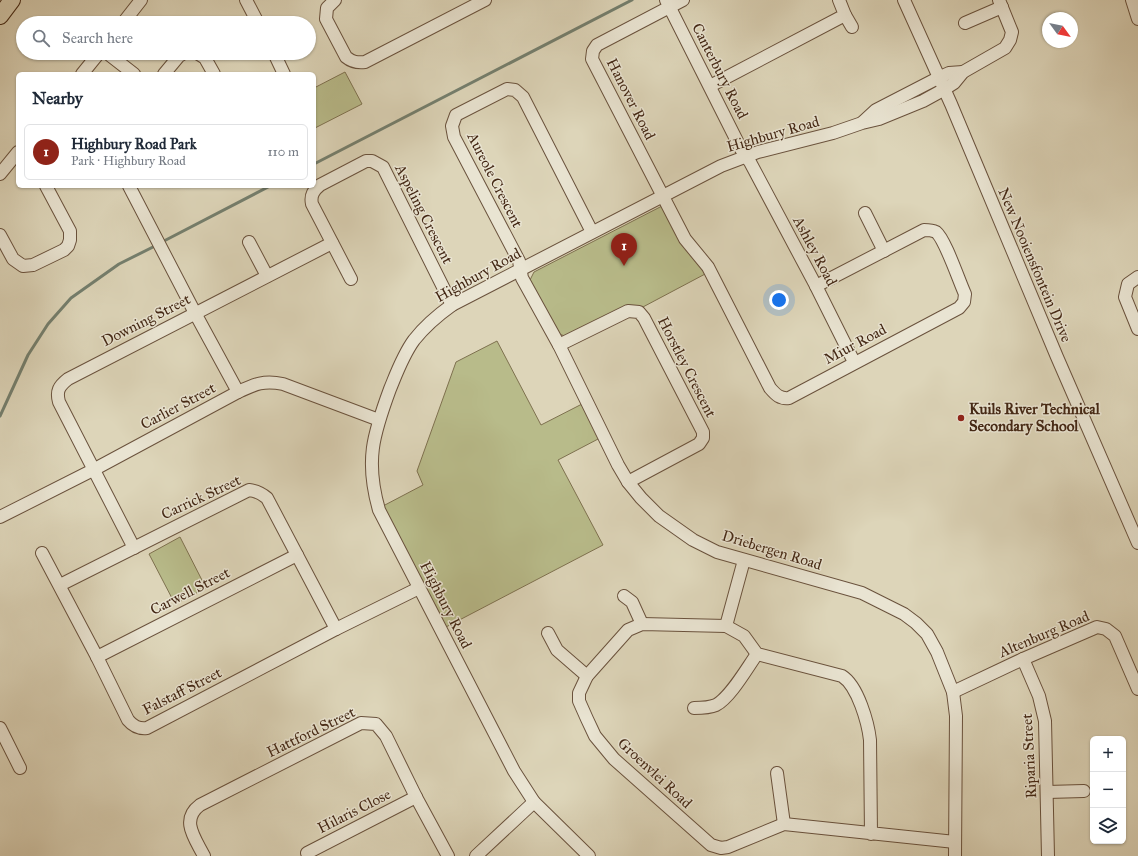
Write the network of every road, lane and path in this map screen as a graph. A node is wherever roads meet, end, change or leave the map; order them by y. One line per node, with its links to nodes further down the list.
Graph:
1 (12, 0): 14 (main road)
2 (141, 0): 15 (street)
3 (246, 0): 16 (street)
4 (335, 0): 5 (street)
5 (485, 0)
6 (683, 0): 10 (street)
7 (839, 0): 12 (street)
8 (904, 0): 30 (street, New Nooiensfontein Drive)
9 (1132, 0): 13 (street)
10 (668, 4): 31 (street, Canterbury Road); 39 (street, Hanover Road)
11 (1001, 4): 17 (street); 29 (street)
12 (845, 15): 18 (street); 31 (street)
13 (1138, 15)
14 (0, 16)
15 (128, 16)
16 (254, 16)
17 (965, 23)
18 (852, 27)
19 (93, 60): 24 (street)
20 (116, 60): 25 (street)
21 (176, 60): 26 (street)
22 (205, 60): 27 (street)
23 (277, 60): 28 (street)
24 (84, 72)
25 (131, 72)
26 (166, 72)
27 (213, 72)
28 (283, 72)
29 (963, 72): 30 (street, Highbury Road); 32 (street, Highbury Road)
30 (938, 78): 32 (street, New Nooiensfontein Drive); 33 (street, Highbury Road)
31 (710, 86): 35 (street, Canterbury Road)
32 (943, 90): 33 (street, Highbury Road); 61 (street, New Nooiensfontein Drive)
33 (862, 123): 35 (street, Highbury Road)
34 (16, 155): 36 (street)
35 (746, 156): 39 (street, Highbury Road); 50 (street, Ashley Road)
36 (0, 174)
37 (47, 188): 42 (street)
38 (130, 188): 52 (street)
39 (663, 196): 41 (street, Highbury Road); 55 (street, Miur Road)
40 (865, 213): 45 (street)
41 (592, 232): 46 (street, Highbury Road); 46 (street, Aureole Crescent)
42 (0, 235)
43 (249, 242): 47 (street)
44 (332, 243): 47 (street, Downing Street); 49 (street, Aspeling Crescent); 51 (street, Aspeling Crescent)
45 (884, 251): 50 (street, Miur Road); 55 (street, Miur Road)
46 (521, 270): 51 (street, Highbury Road); 54 (street, Driebergen Road)
47 (267, 276): 52 (street, Downing Street)
48 (1138, 277): 53 (street)
49 (351, 279)
50 (816, 286): 55 (street, Ashley Road)
51 (452, 305): 57 (street, Highbury Road)
52 (194, 314): 56 (street); 58 (street, Downing Street)
53 (1138, 329)
54 (559, 345): 59 (street, Driebergen Road); 59 (street, Horstley Crescent)
55 (854, 362)
56 (238, 392): 57 (street, Carlier Street); 58 (street, Carlier Street)
57 (379, 420): 67 (street, Highbury Road)
58 (93, 470): 60 (street, Carlier Street); 62 (street, Downing Street)
59 (628, 482): 65 (street, Driebergen Road)
60 (0, 517)
61 (1138, 542)
62 (134, 548): 64 (street, Carrick Street); 66 (street, Carrick Street)
63 (42, 553): 66 (street, Falstaff Street)
64 (297, 555): 71 (street, Carrick Street); 74 (street, Carwell Street)
65 (744, 560): 70 (street); 78 (street, Driebergen Road)
66 (60, 585): 74 (street, Falstaff Street)
67 (419, 588): 71 (street, Falstaff Street); 86 (street, Highbury Road)
68 (624, 596): 69 (street)
69 (642, 624): 70 (street); 76 (street, Groenvlei Road)
70 (726, 626): 73 (street)
71 (336, 629): 74 (street, Falstaff Street)
72 (548, 633): 76 (street)
73 (757, 654): 79 (street); 88 (street)
74 (97, 657)
75 (1023, 659): 77 (street, Altenburg Road); 78 (street, Altenburg Road); 84 (street, Riparia Street)
76 (587, 676): 87 (street, Groenvlei Road)
77 (1138, 689)
78 (953, 692): 89 (street, Driebergen Road)
79 (694, 708)
80 (0, 728): 81 (street)
81 (20, 768)
82 (777, 773): 87 (street)
83 (1084, 791): 84 (street)
84 (1047, 792): 96 (street, Riparia Street)
85 (416, 797): 90 (street, Hilaris Close); 91 (street, Hattford Street); 92 (street, Hattford Street)
86 (534, 802): 93 (street); 94 (street, Highbury Road)
87 (784, 824): 88 (street, Groenvlei Road)
88 (871, 834): 89 (street, Groenvlei Road)
89 (955, 842): 95 (street, Driebergen Road)
90 (307, 853)
91 (204, 856)
92 (448, 856)
93 (476, 856)
94 (589, 856)
95 (955, 856)
96 (1048, 856)

